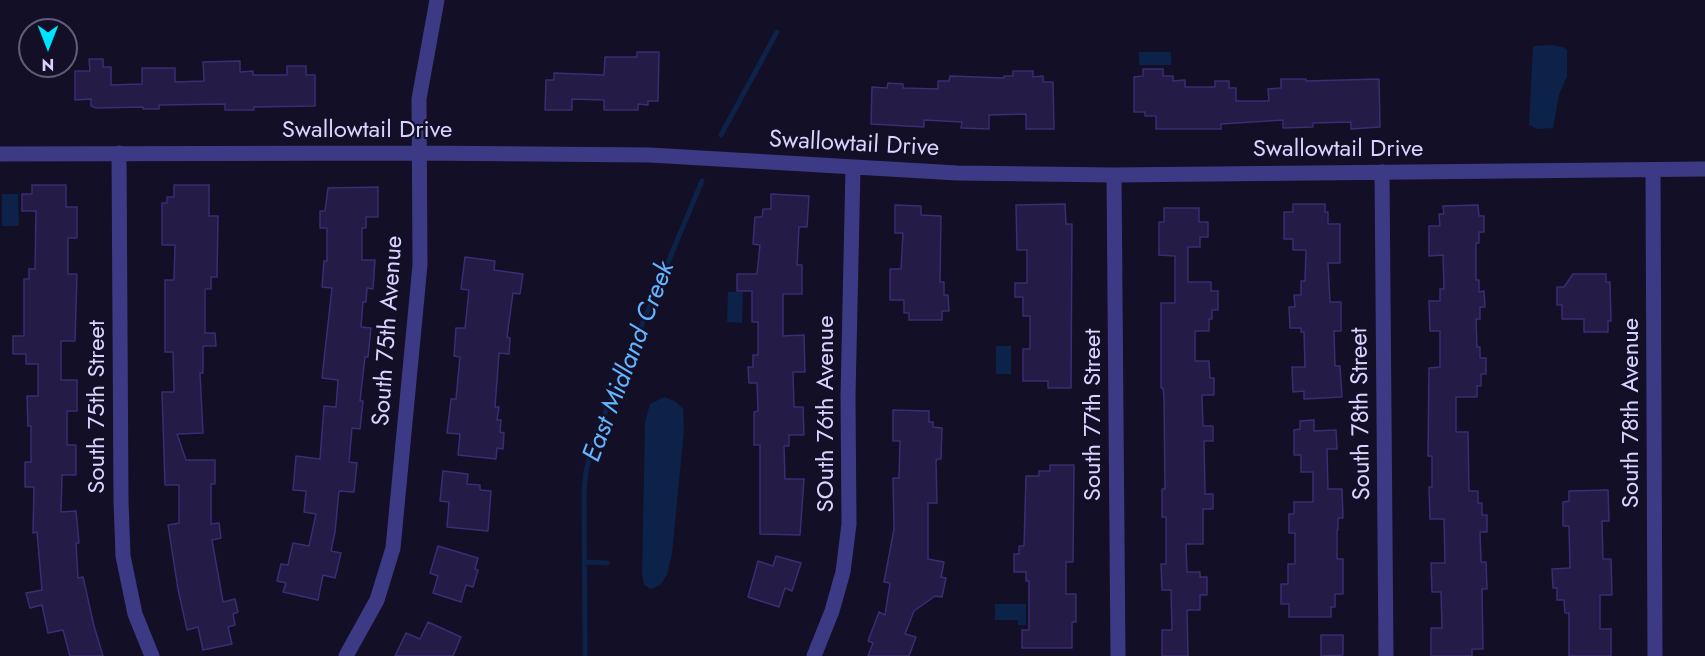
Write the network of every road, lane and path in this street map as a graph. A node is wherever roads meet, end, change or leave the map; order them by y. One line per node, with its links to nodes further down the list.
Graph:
1 (436, 0): 3 (street, South 75th Avenue)
2 (118, 153): 3 (street, Swallowtail Drive); 4 (street, Swallowtail Drive); 10 (street, South 75th Street)
3 (418, 153): 5 (street, Swallowtail Drive); 11 (street, South 75th Avenue)
4 (0, 154)
5 (853, 168): 9 (street, Swallowtail Drive); 12 (street, SOuth 76th Avenue)
6 (1705, 169): 7 (street, Swallowtail Drive)
7 (1653, 170): 8 (street, Swallowtail Drive); 15 (street, South 78th Avenue)
8 (1382, 172): 9 (street, Swallowtail Drive); 14 (street, South 78th Street)
9 (1114, 175): 13 (street, South 77th Street)
10 (153, 656)
11 (346, 656)
12 (814, 656)
13 (1118, 656)
14 (1386, 656)
15 (1655, 656)

